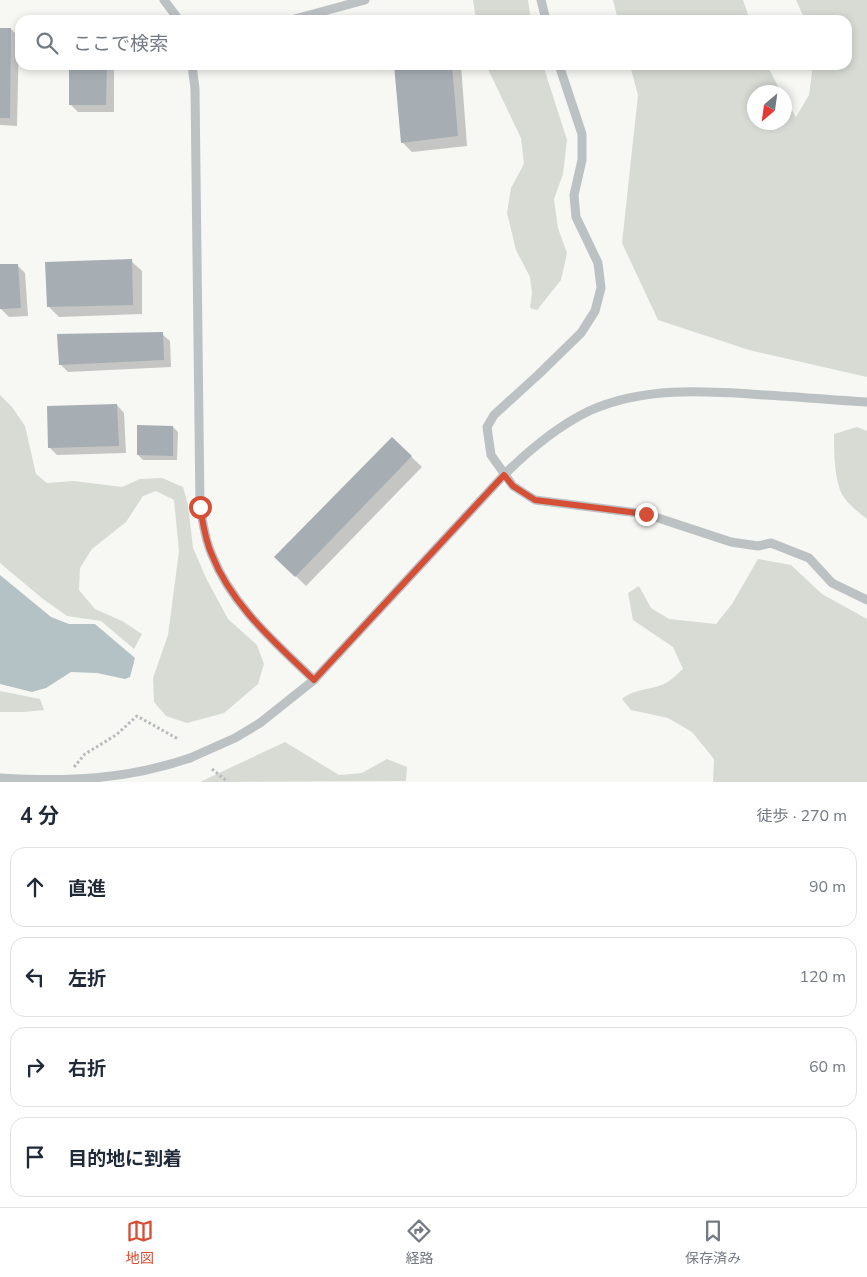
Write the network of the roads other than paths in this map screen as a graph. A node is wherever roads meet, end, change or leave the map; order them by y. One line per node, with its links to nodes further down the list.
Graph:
1 (164, 0): 4 (street)
2 (365, 0): 5 (street)
3 (541, 0): 6 (street)
4 (175, 15)
5 (310, 15)
6 (545, 15)
7 (193, 70): 12 (street)
8 (561, 70): 10 (street)
9 (867, 402): 10 (street)
10 (504, 475): 11 (street); 12 (street)
11 (867, 600)
12 (314, 680): 14 (street, bridge)
13 (0, 778): 14 (street)
14 (62, 781)

